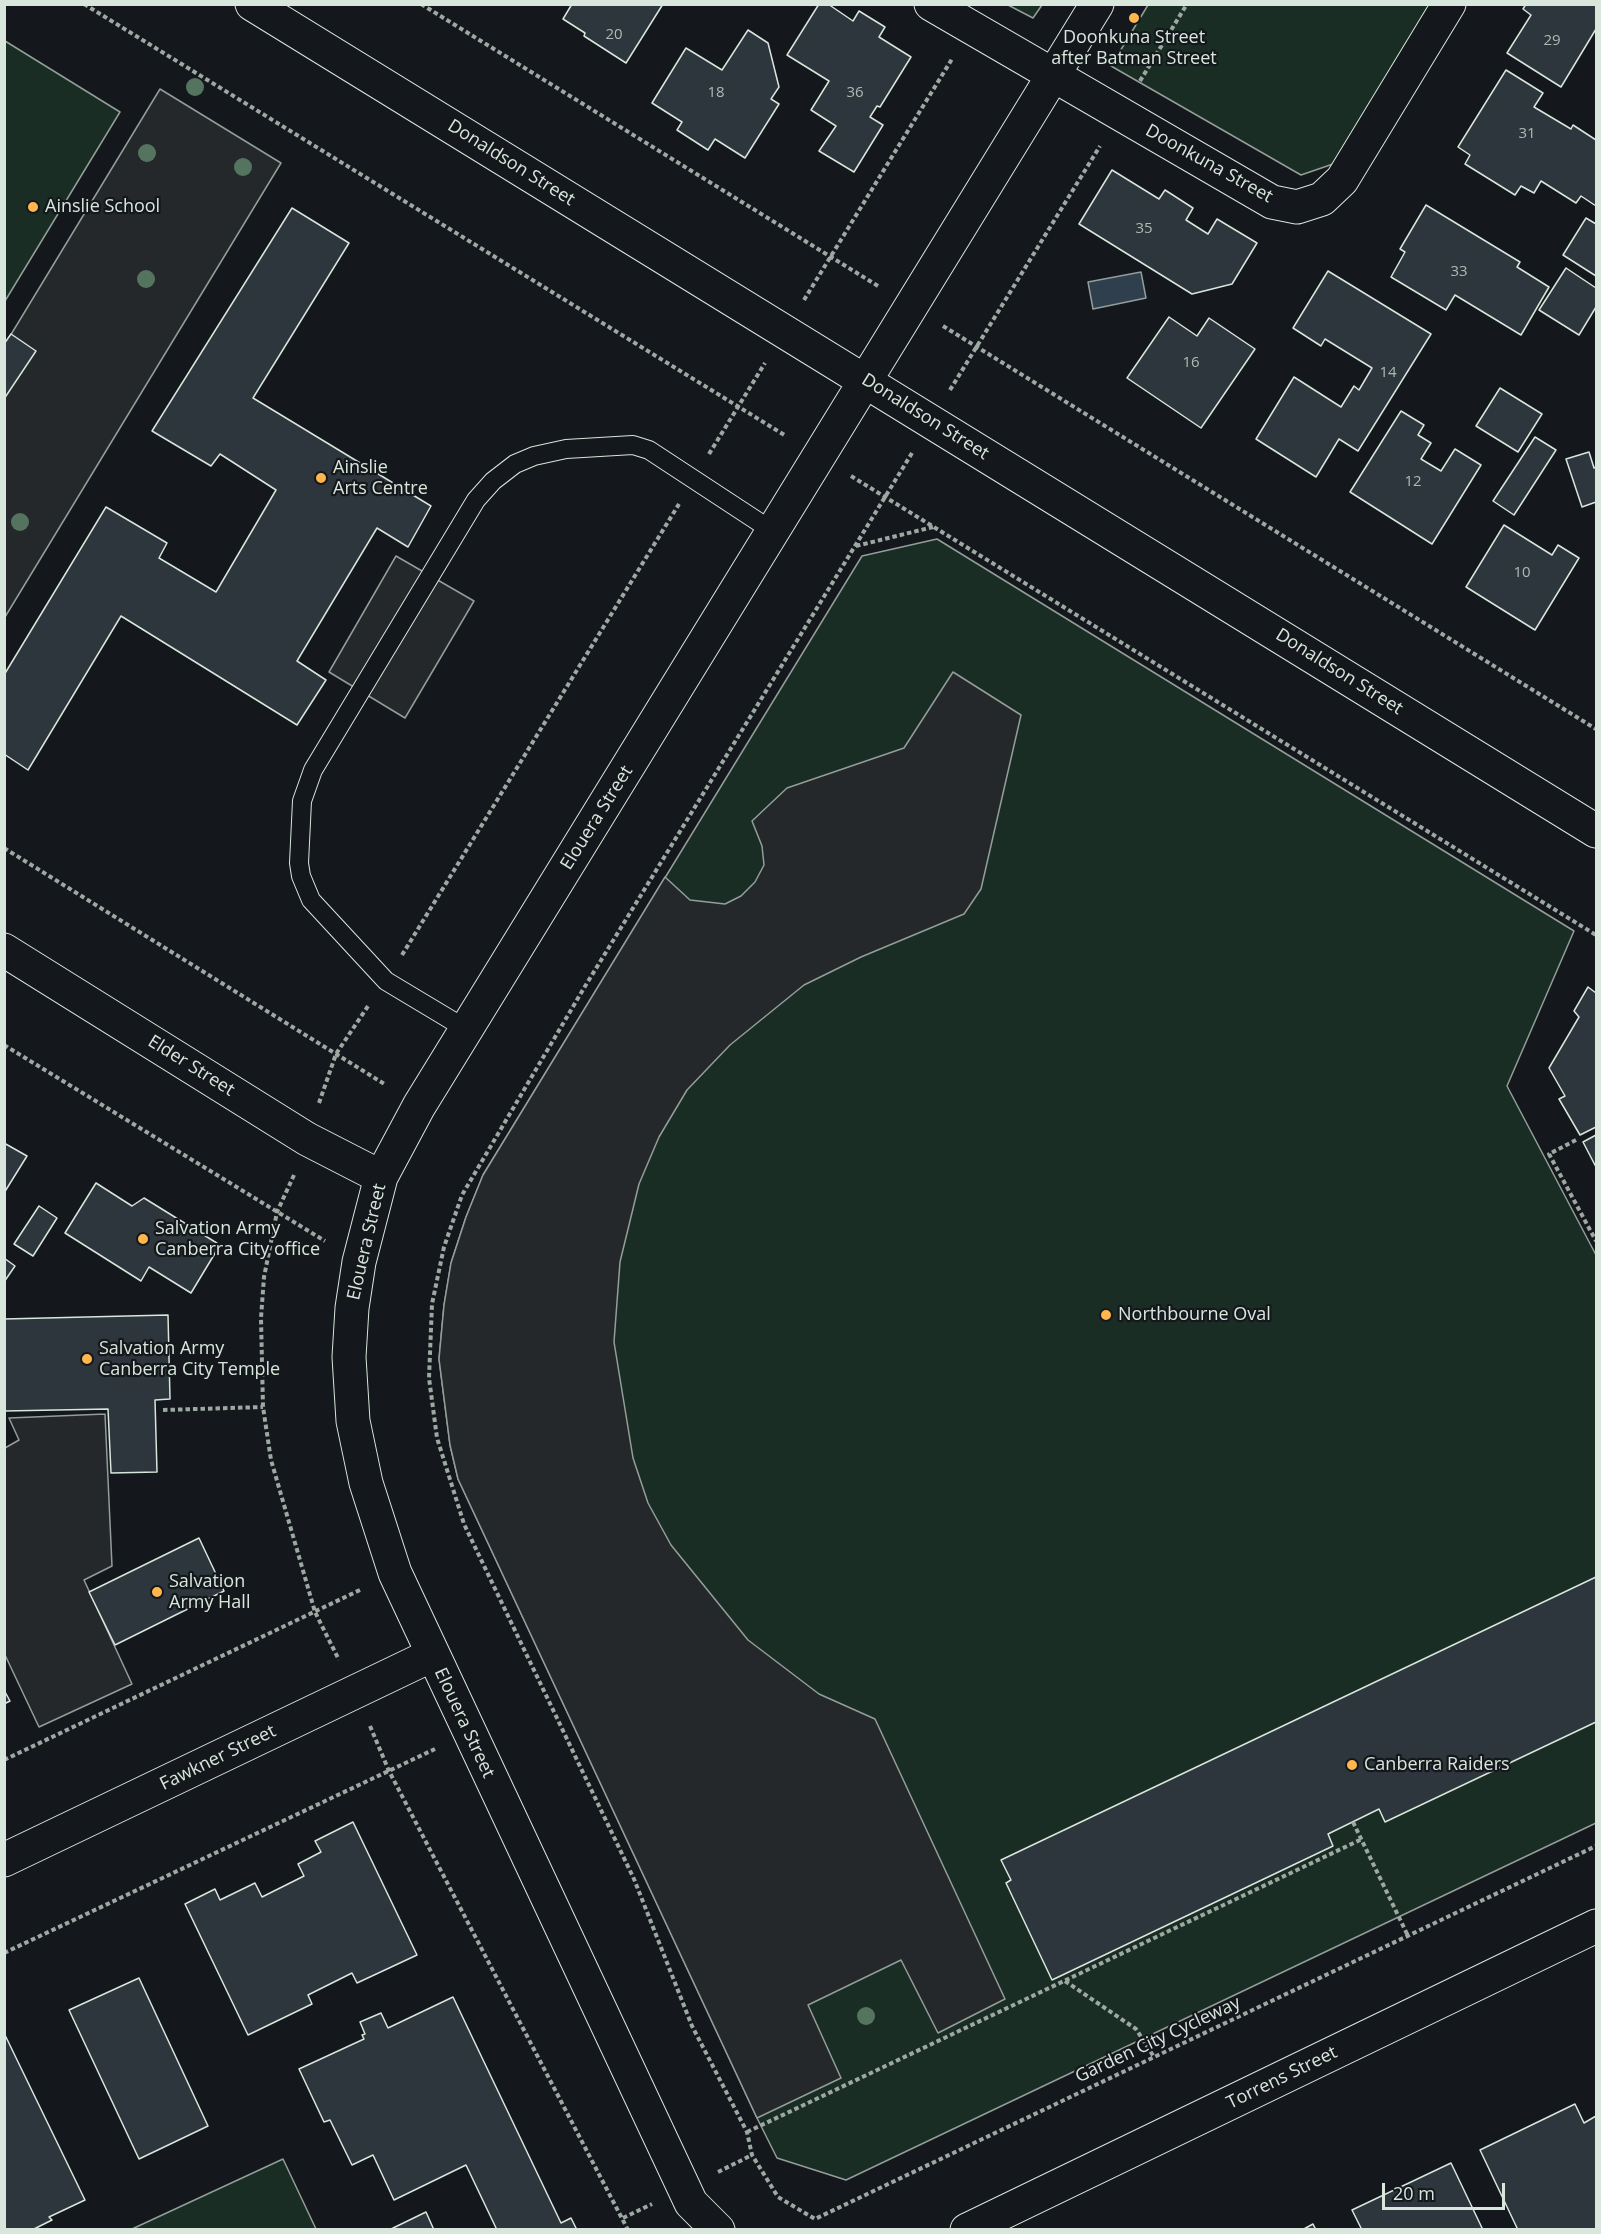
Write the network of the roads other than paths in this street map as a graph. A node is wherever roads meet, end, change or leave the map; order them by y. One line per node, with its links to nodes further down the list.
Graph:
1 (252, 4): 6 (street, Donaldson Street)
2 (931, 4): 5 (street, Doonkuna Street)
3 (1097, 4): 5 (street)
4 (1449, 4): 5 (street, Doonkuna Street)
5 (1054, 75): 6 (street)
6 (866, 381): 7 (street, Elouera Street); 8 (street, Donaldson Street)
7 (774, 532): 10 (street, Elouera Street); 10 (lane)
8 (1596, 831)
9 (4, 950): 11 (street, Elder Street)
10 (466, 1029): 11 (street, Elouera Street)
11 (381, 1177): 12 (street, Elouera Street)
12 (432, 1655): 13 (street, Fawkner Street); 15 (street, Elouera Street)
13 (4, 1860)
14 (1596, 1926): 17 (street, Torrens Street)
15 (691, 2216): 16 (street, Elouera Street)
16 (718, 2229)
17 (967, 2229)

